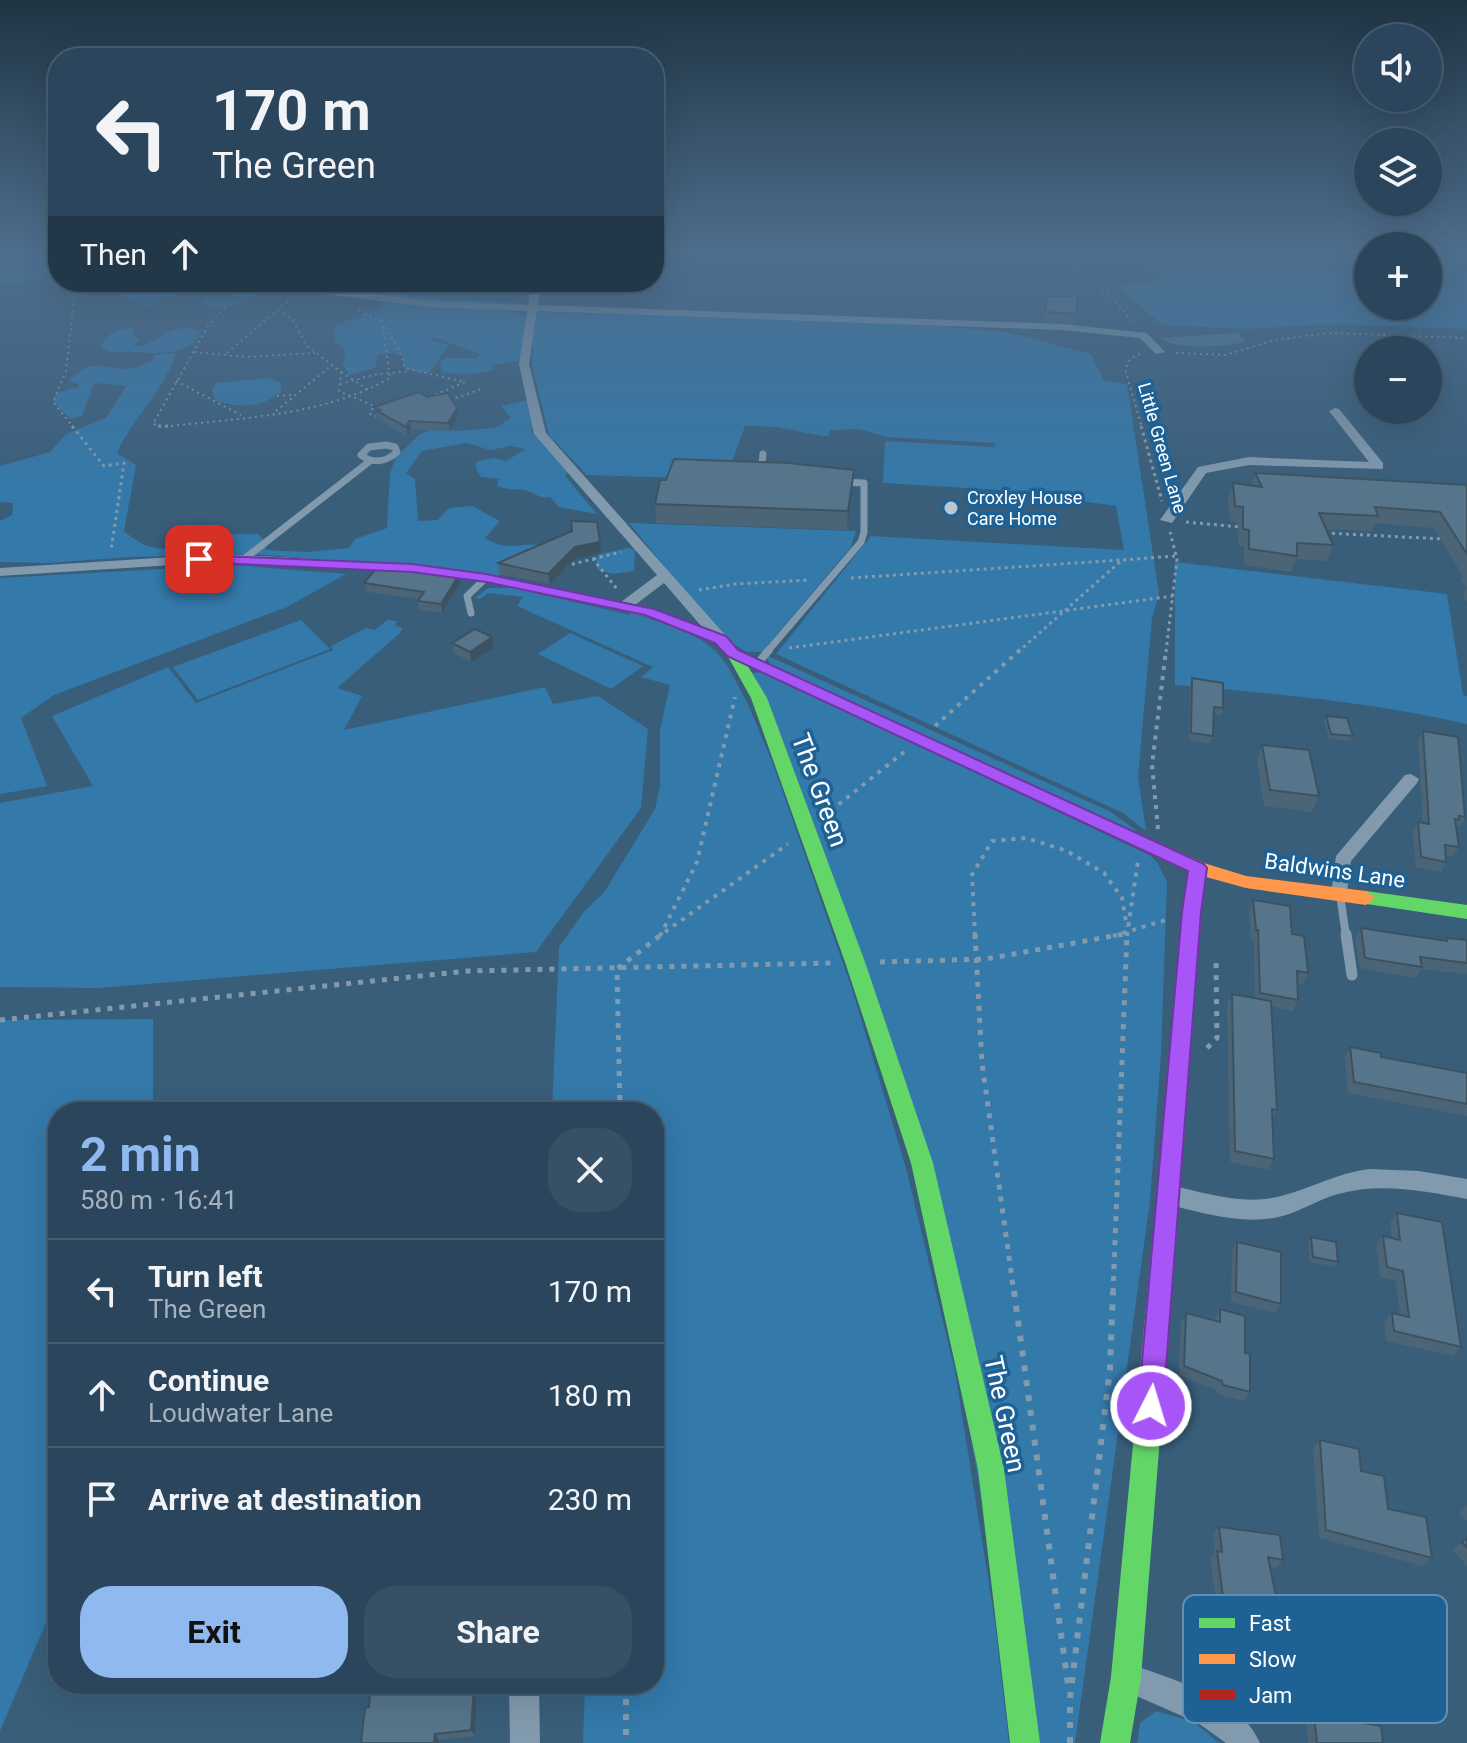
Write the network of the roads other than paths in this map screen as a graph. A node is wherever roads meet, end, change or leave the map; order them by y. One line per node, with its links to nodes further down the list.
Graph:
1 (528, 330): 12 (street)
2 (1096, 330): 3 (street)
3 (1160, 352)
4 (1335, 411): 9 (street)
5 (763, 454): 7 (lane)
6 (370, 461): 6 (lane); 10 (lane)
7 (773, 474)
8 (834, 481): 17 (lane)
9 (1167, 520)
10 (244, 559): 11 (street); 13 (street)
11 (0, 572)
12 (665, 575): 14 (street); 16 (street)
13 (486, 578): 14 (street); 15 (lane)
14 (624, 606): 16 (street)
15 (471, 613)
16 (727, 646): 17 (street); 30 (street, The Green)
17 (765, 656): 19 (street)
18 (1411, 779): 20 (street)
19 (1198, 868): 20 (street, Baldwins Lane); 24 (street)
20 (1340, 895): 21 (street, Baldwins Lane); 22 (lane)
21 (1467, 912)
22 (1352, 975)
23 (1467, 1189): 24 (street)
24 (1170, 1195): 25 (street)
25 (1126, 1677): 27 (street); 31 (street)
26 (524, 1694): 29 (street)
27 (1183, 1701)
28 (1223, 1723): 32 (street)
29 (525, 1743)
30 (1025, 1743)
31 (1115, 1743)
32 (1245, 1743)

